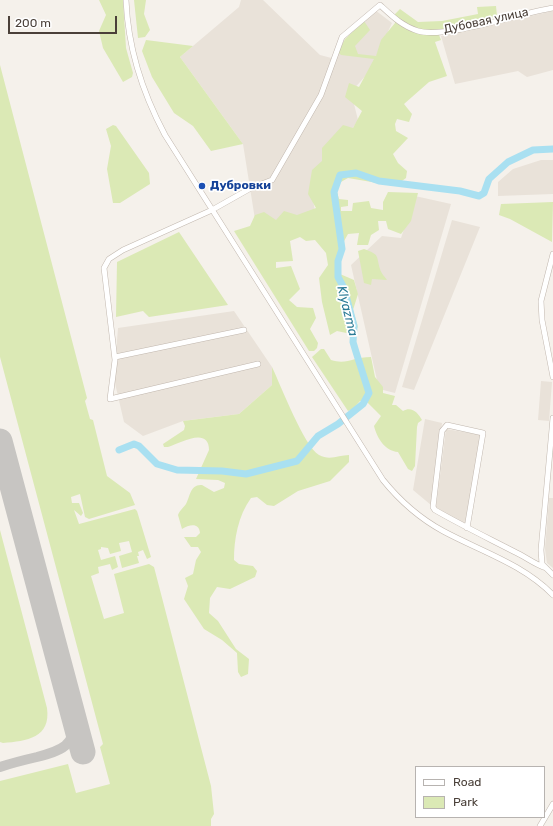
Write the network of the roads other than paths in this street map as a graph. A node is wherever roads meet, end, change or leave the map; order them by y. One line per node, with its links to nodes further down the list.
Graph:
1 (126, 0): 3 (street)
2 (553, 8): 3 (street, Дубовая улица)
3 (212, 210): 6 (street); 13 (street)
4 (553, 254): 8 (street)
5 (244, 330): 6 (street)
6 (115, 357): 7 (street)
7 (258, 364)
8 (553, 377)
9 (553, 418): 11 (street)
10 (467, 528): 10 (street); 11 (street)
11 (546, 568): 12 (street)
12 (553, 575)
13 (553, 595)
14 (553, 804): 15 (street)
15 (545, 818)

